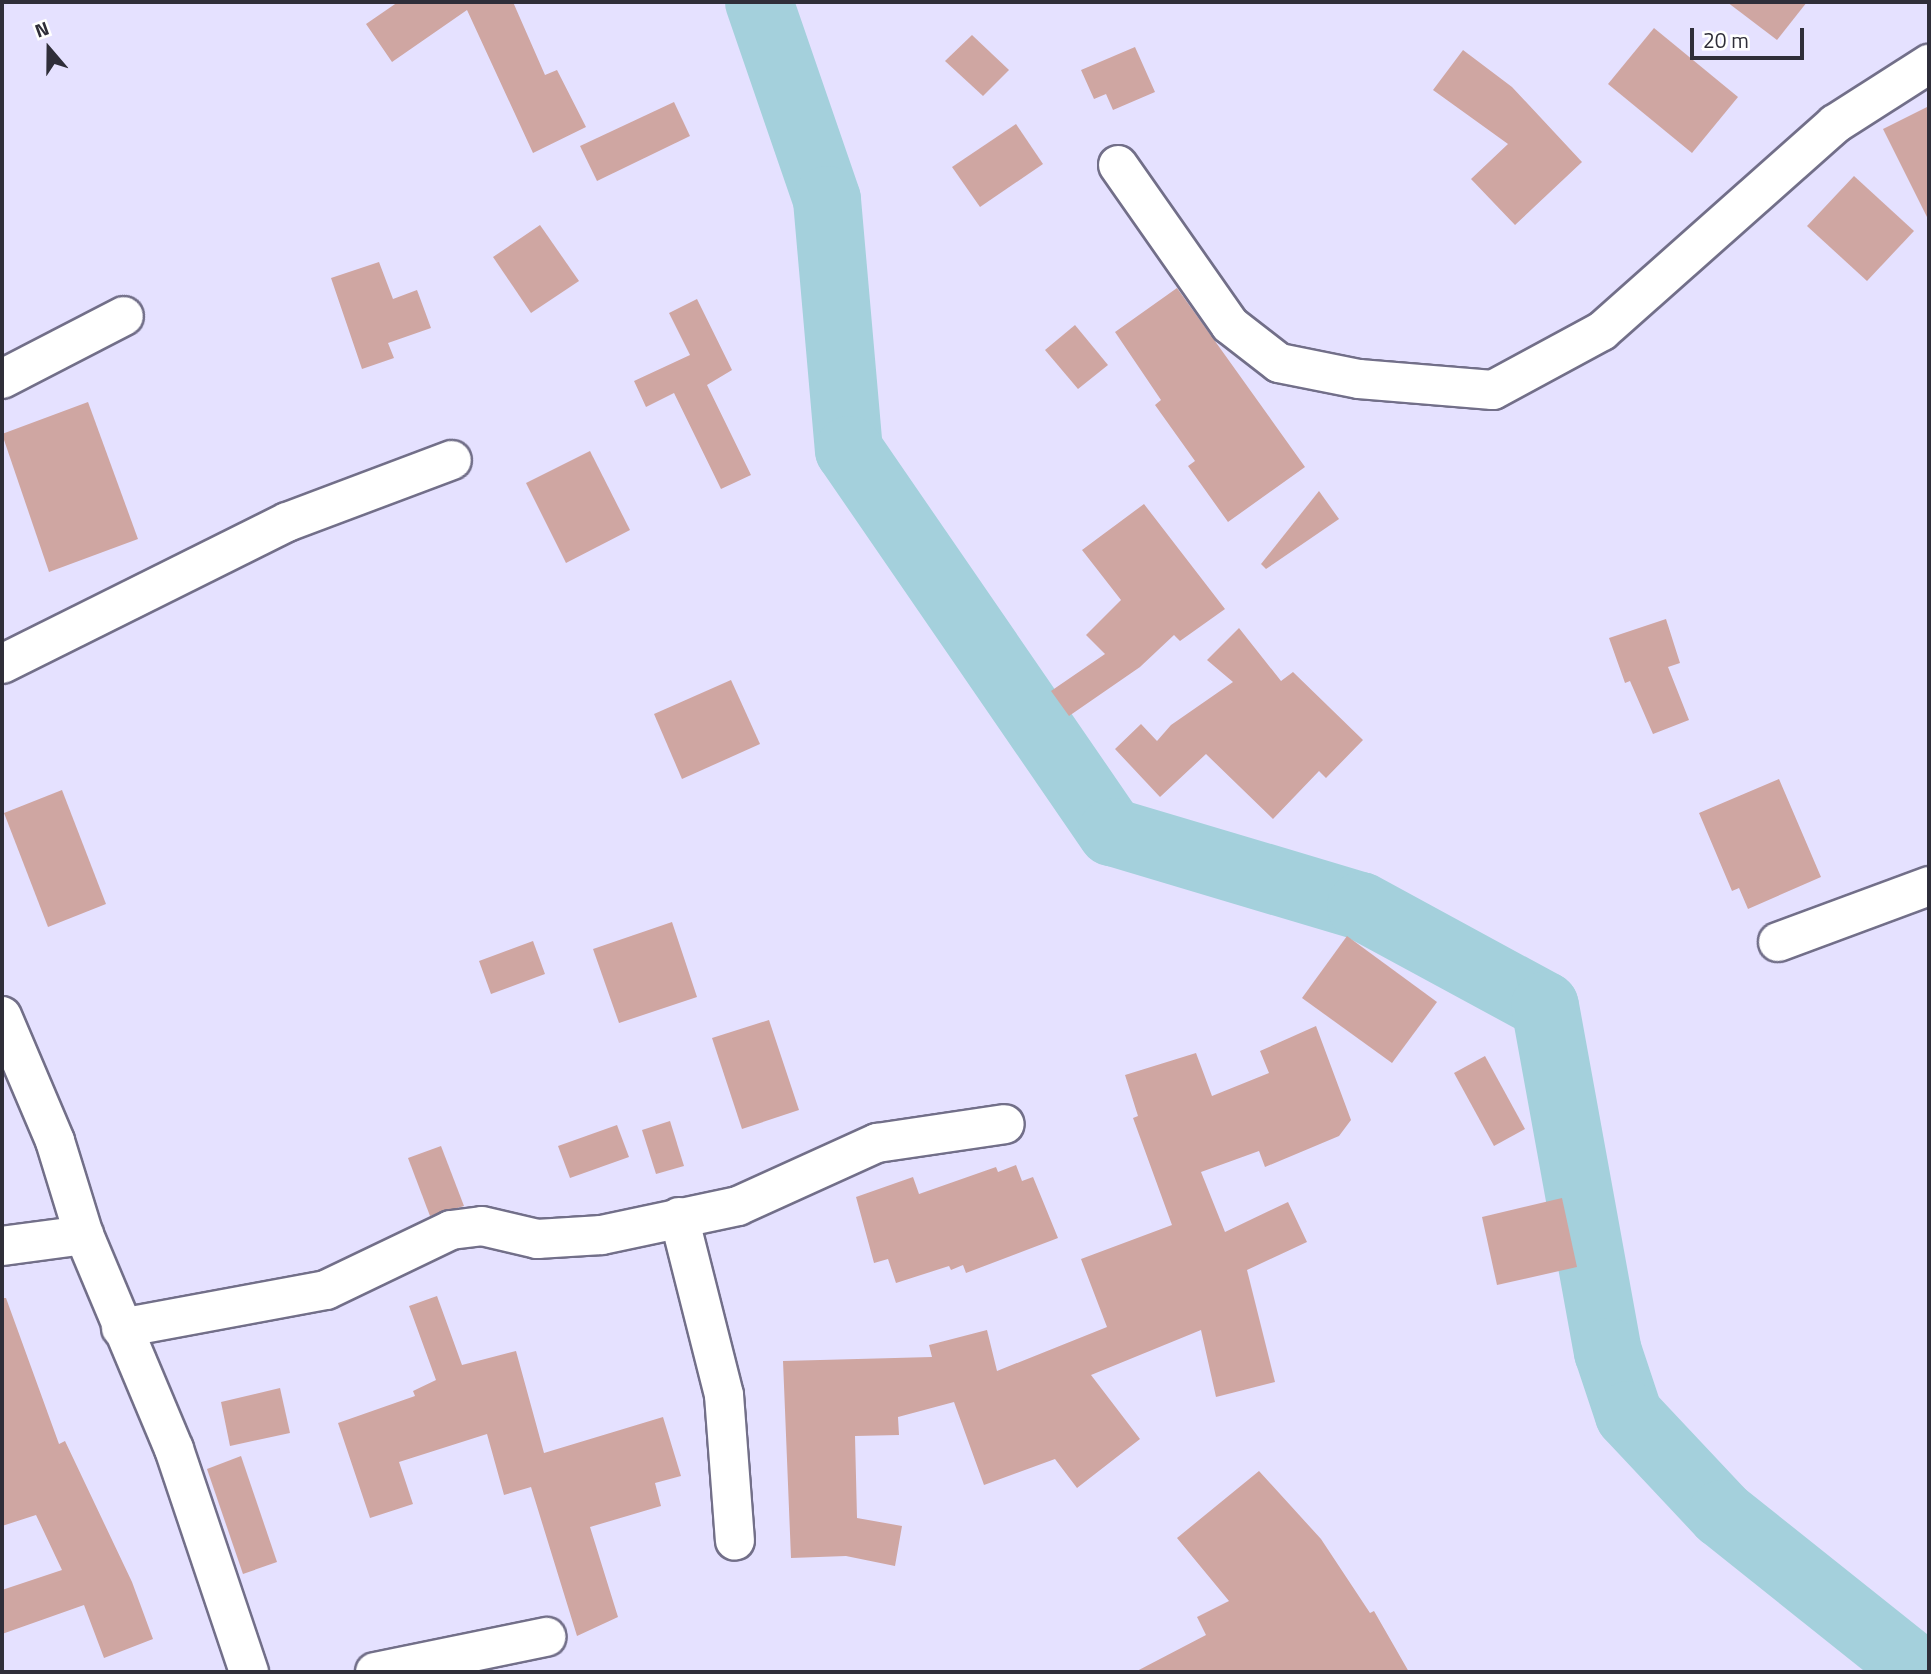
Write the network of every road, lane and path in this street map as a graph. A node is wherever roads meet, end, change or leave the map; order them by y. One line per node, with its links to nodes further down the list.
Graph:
1 (1929, 64): 2 (street)
2 (1118, 165)
3 (124, 317): 4 (street)
4 (2, 379)
5 (452, 460): 6 (street)
6 (2, 664)
7 (1929, 886): 8 (street)
8 (1778, 942)
9 (2, 1017): 12 (street)
10 (1005, 1124): 11 (street)
11 (679, 1217): 14 (street); 15 (street)
12 (84, 1235): 13 (street); 14 (street)
13 (2, 1246)
14 (121, 1328): 17 (street)
15 (735, 1541)
16 (546, 1637): 18 (street)
17 (249, 1672)
18 (375, 1672)

